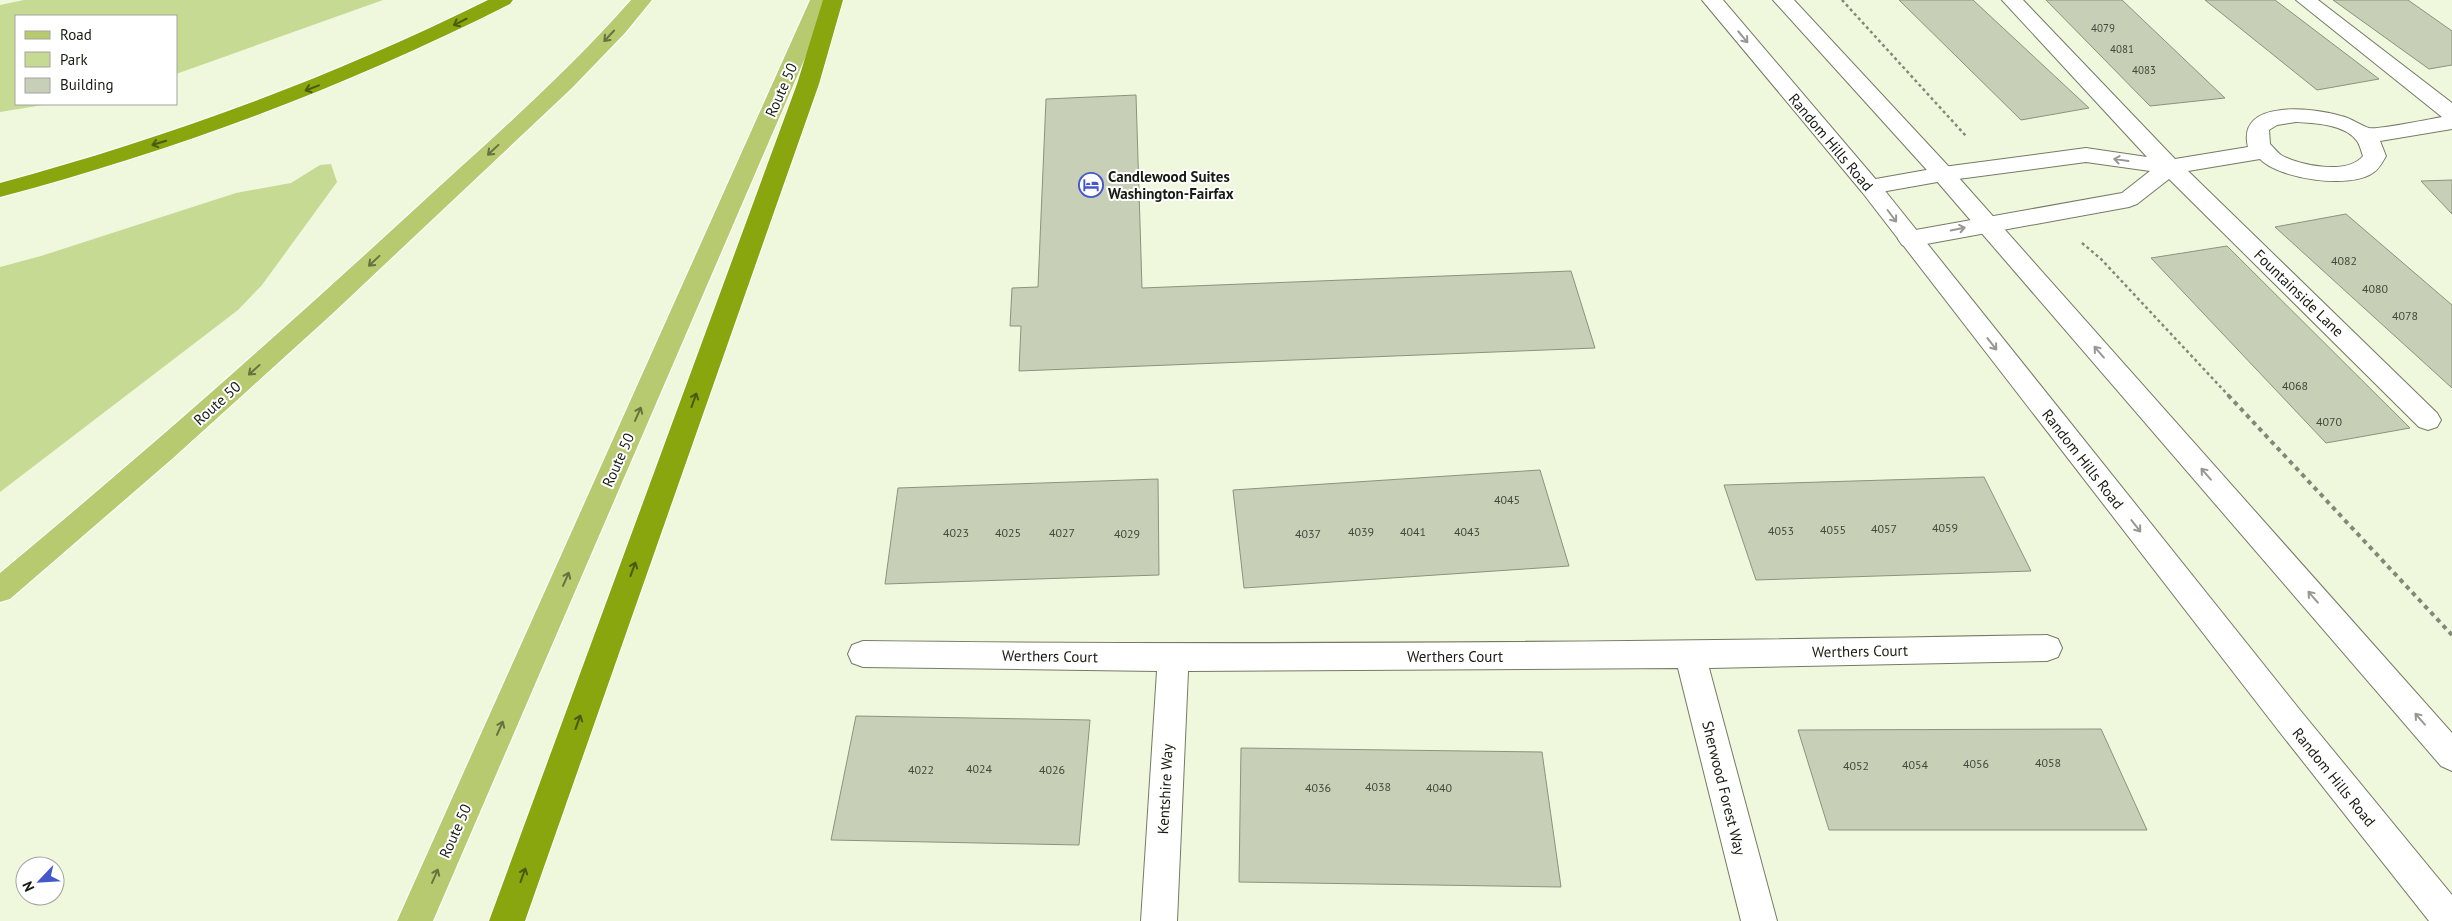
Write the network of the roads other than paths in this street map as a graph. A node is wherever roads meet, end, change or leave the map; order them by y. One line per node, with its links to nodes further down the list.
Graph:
1 (504, 0): 16 (highway, one-way to 16)
2 (642, 0): 20 (main road, Route 50, one-way to 20)
3 (820, 0): 26 (main road, Route 50, one-way to 3)
4 (833, 0): 27 (highway, one-way to 4)
5 (1712, 0): 15 (street, Random Hills Road, one-way to 15)
6 (1783, 0): 14 (street)
7 (2012, 0): 13 (street, Fountainside Lane)
8 (2306, 0): 9 (street)
9 (2452, 114)
10 (2452, 122): 11 (street)
11 (2366, 136): 12 (street); 12 (street)
12 (2261, 152): 13 (street)
13 (2170, 167): 14 (street, one-way to 14); 17 (street); 19 (street, Fountainside Lane)
14 (1943, 174): 15 (street); 17 (street)
15 (1870, 187): 18 (street, Random Hills Road, one-way to 18)
16 (0, 190)
17 (1986, 224): 18 (street, one-way to 17); 25 (street, one-way to 17)
18 (1910, 239): 30 (street, Random Hills Road, one-way to 30)
19 (2428, 420)
20 (0, 590)
21 (2046, 648): 23 (street, Werthers Court)
22 (863, 654): 24 (street, Werthers Court)
23 (1690, 655): 24 (street, Werthers Court); 29 (street, Sherwood Forest Way)
24 (1173, 658): 28 (street, Kentshire Way)
25 (2452, 756)
26 (415, 921)
27 (507, 921)
28 (1159, 921)
29 (1759, 921)
30 (2451, 921)

